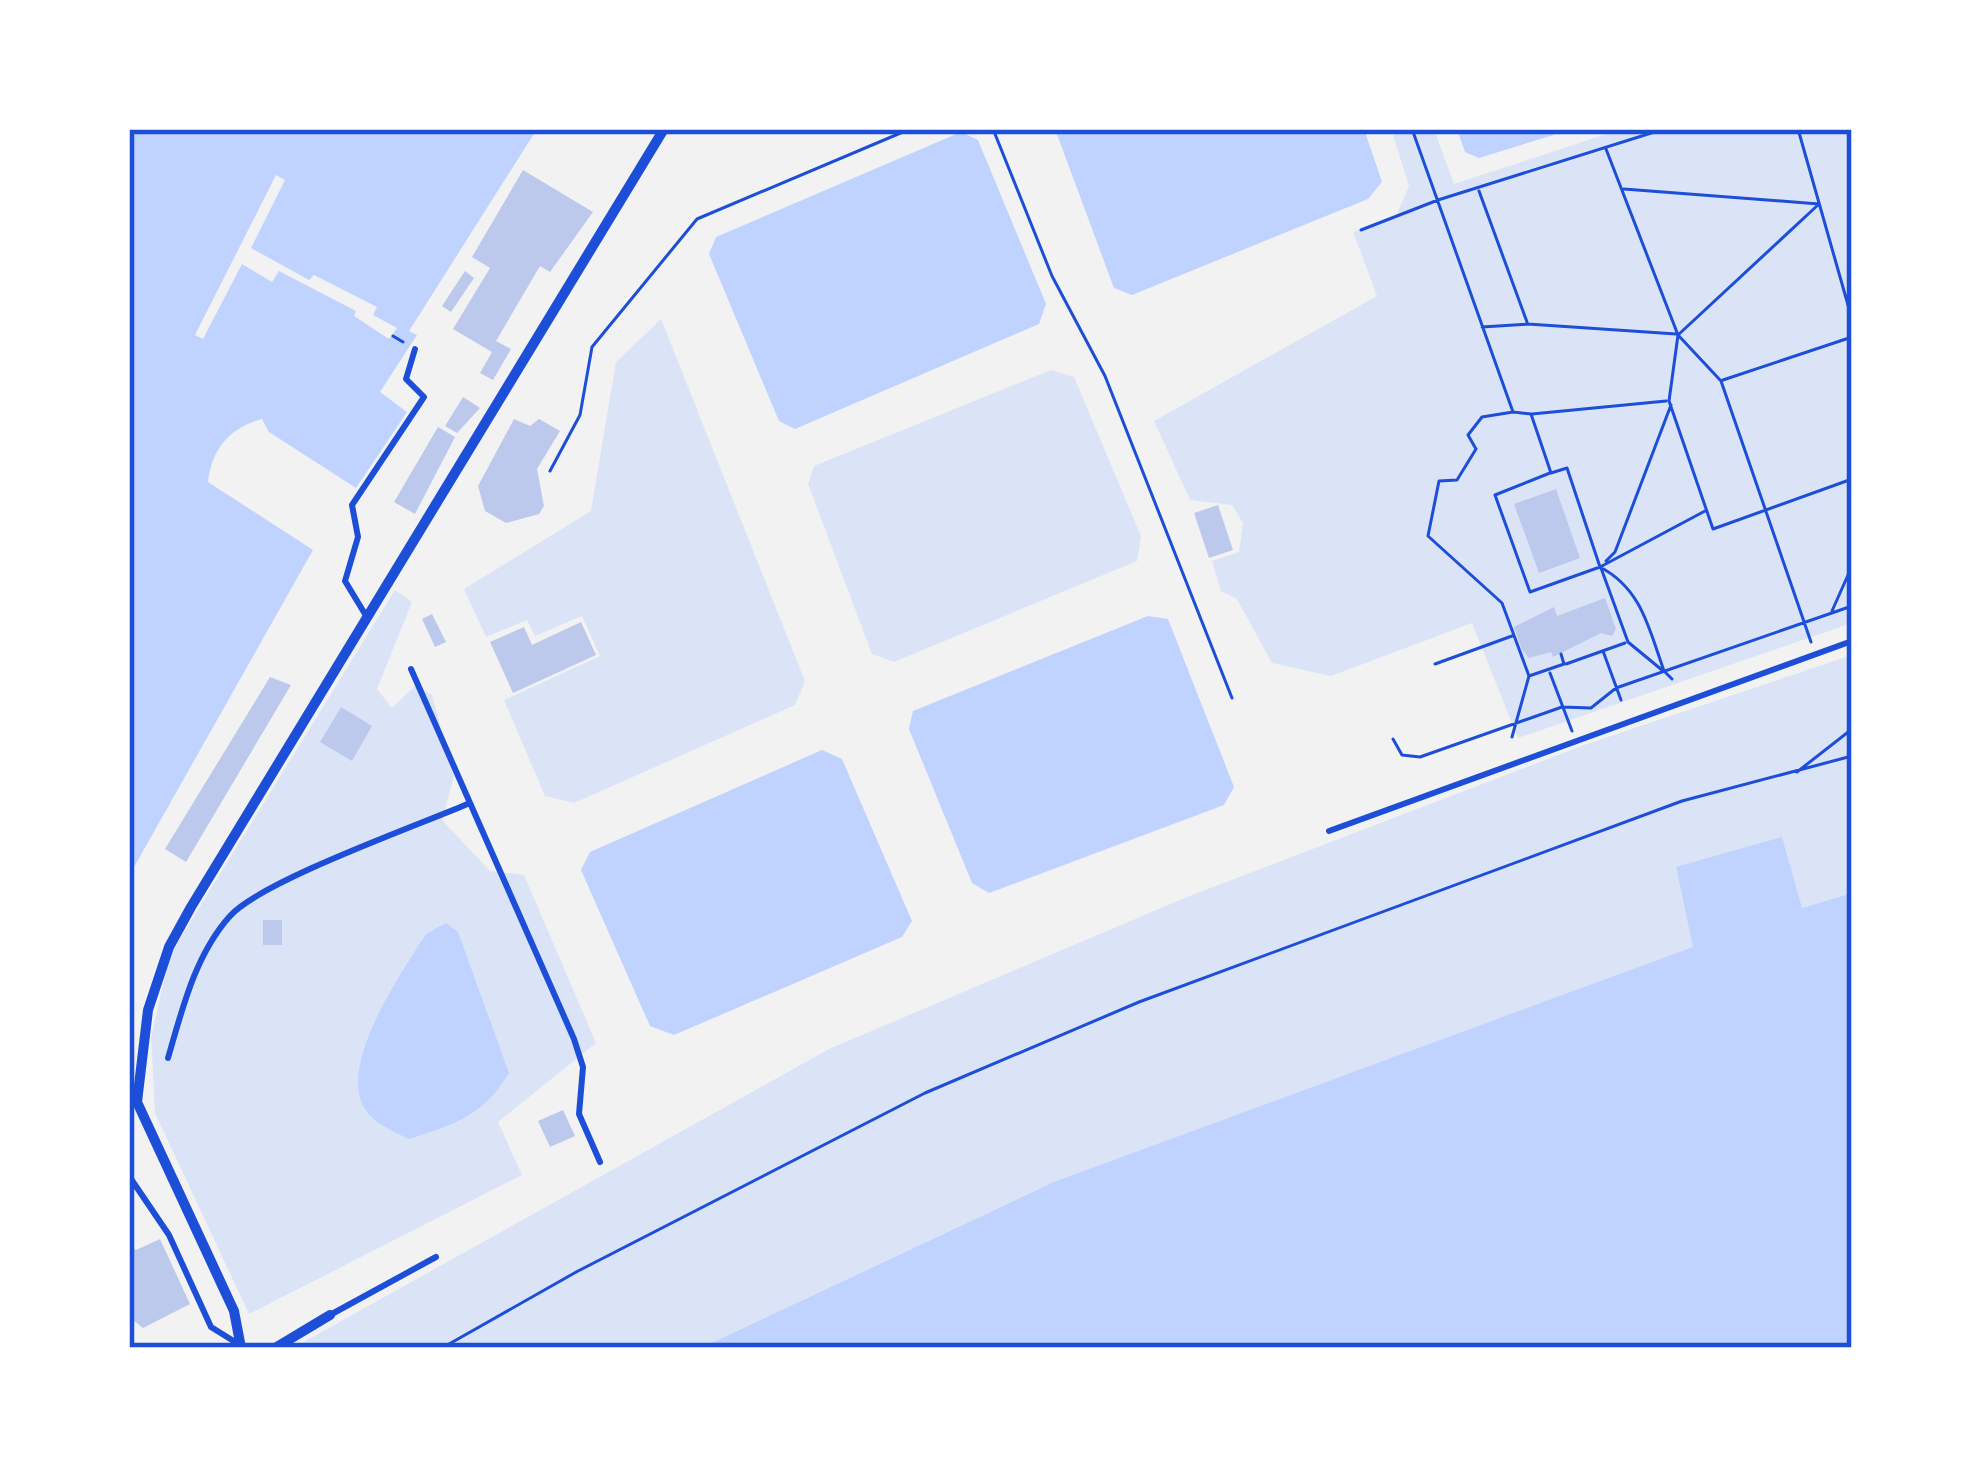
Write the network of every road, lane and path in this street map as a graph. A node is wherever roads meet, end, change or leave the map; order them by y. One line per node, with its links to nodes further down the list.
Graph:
1 (664, 129): 32 (street)
2 (910, 129): 23 (path)
3 (993, 129): 48 (path)
4 (1412, 129): 10 (path)
5 (1664, 129): 7 (path)
6 (1798, 129): 11 (path)
7 (1606, 149): 8 (path); 9 (path)
8 (1624, 190): 11 (path); 16 (path)
9 (1479, 191): 10 (path); 14 (path)
10 (1438, 200): 12 (path); 15 (path)
11 (1820, 204): 13 (path); 16 (path)
12 (1361, 230)
13 (1852, 320)
14 (1528, 324): 15 (path); 16 (path)
15 (1482, 327): 21 (path)
16 (1678, 334): 19 (path); 20 (path)
17 (1852, 337): 19 (path)
18 (415, 349): 32 (lane)
19 (1721, 381): 27 (path)
20 (1670, 403): 22 (path); 26 (path); 29 (path)
21 (1514, 412): 22 (path); 34 (path)
22 (1531, 414): 24 (path)
23 (550, 472)
24 (1551, 473): 29 (path); 29 (path)
25 (1852, 478): 27 (path)
26 (1707, 510): 27 (path); 29 (path)
27 (1767, 510): 33 (path)
28 (1852, 566): 31 (path)
29 (1600, 567): 36 (path); 44 (path)
30 (1852, 606): 31 (path)
31 (1831, 613): 33 (path)
32 (367, 617): 65 (street)
33 (1806, 622): 39 (path); 44 (path)
34 (1514, 635): 40 (path); 45 (path)
35 (1852, 641): 39 (lane)
36 (1628, 643): 37 (path); 44 (path)
37 (1602, 650): 41 (path); 47 (path)
38 (1561, 654): 41 (path)
39 (1814, 655): 55 (lane)
40 (1435, 664)
41 (1564, 664): 43 (path)
42 (412, 669): 58 (lane)
43 (1549, 670): 45 (path); 50 (path)
44 (1664, 671): 46 (path); 47 (path)
45 (1529, 676): 51 (path)
46 (1672, 679)
47 (1616, 688): 49 (path); 50 (path)
48 (1232, 698)
49 (1621, 700)
50 (1562, 707): 51 (path); 55 (path)
51 (1517, 723): 53 (path); 54 (path)
52 (1852, 729): 57 (path)
53 (1512, 737)
54 (1393, 739)
55 (1574, 739): 59 (lane)
56 (1852, 757): 57 (path)
57 (1796, 773): 67 (path)
58 (470, 803): 60 (lane); 61 (lane)
59 (1329, 831)
60 (168, 1058)
61 (600, 1162)
62 (129, 1176): 65 (lane)
63 (436, 1257): 64 (lane)
64 (330, 1315): 66 (street)
65 (238, 1347)
66 (275, 1348)
67 (442, 1348)

